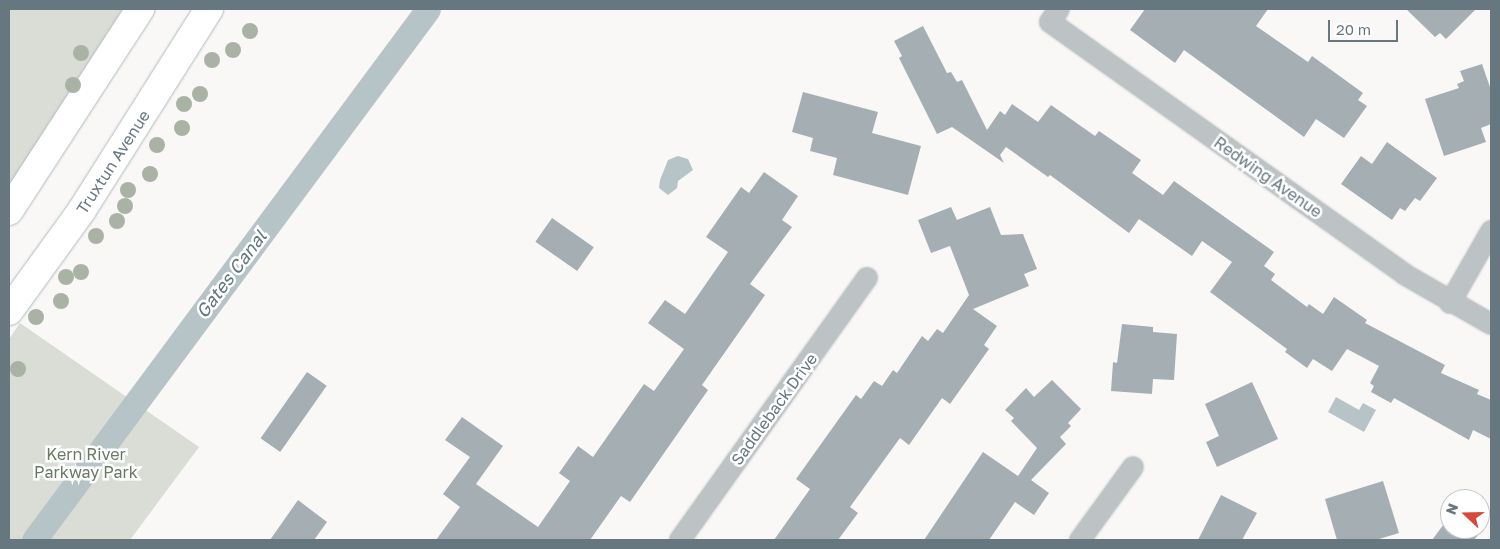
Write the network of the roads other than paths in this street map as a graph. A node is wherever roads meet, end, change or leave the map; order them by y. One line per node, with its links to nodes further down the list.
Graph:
1 (140, 9): 4 (main road)
2 (209, 9): 8 (main road, Truxtun Avenue)
3 (1054, 15): 7 (street, Redwing Avenue)
4 (9, 211)
5 (1491, 231): 7 (street)
6 (867, 278): 11 (street, Saddleback Drive)
7 (1450, 303): 9 (street, Redwing Avenue)
8 (9, 311)
9 (1491, 324)
10 (1132, 467): 12 (street)
11 (680, 540)
12 (1080, 540)

